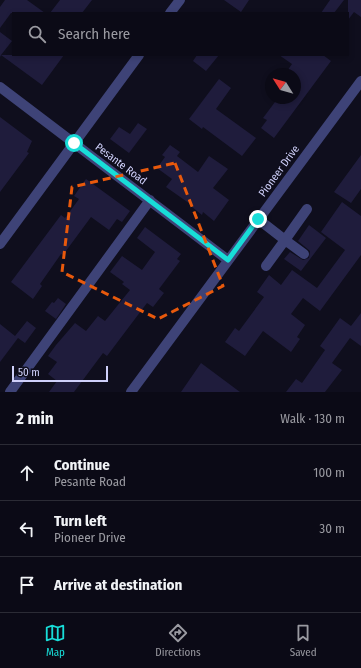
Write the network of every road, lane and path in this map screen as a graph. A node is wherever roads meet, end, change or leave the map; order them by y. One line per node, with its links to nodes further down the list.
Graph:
1 (180, 0): 2 (street)
2 (171, 12)
3 (138, 56): 6 (street)
4 (361, 80): 9 (street, Pioneer Drive)
5 (0, 87): 6 (street, Pesante Road)
6 (74, 143): 7 (street, Pesante Road); 11 (street)
7 (150, 200): 13 (street, Pesante Road); 15 (street)
8 (307, 210): 10 (street)
9 (258, 219): 10 (street); 13 (street, Pioneer Drive)
10 (286, 240): 12 (street); 14 (street)
11 (0, 244)
12 (304, 254)
13 (228, 260): 16 (street, Pioneer Drive)
14 (266, 266)
15 (10, 392)
16 (131, 392)

